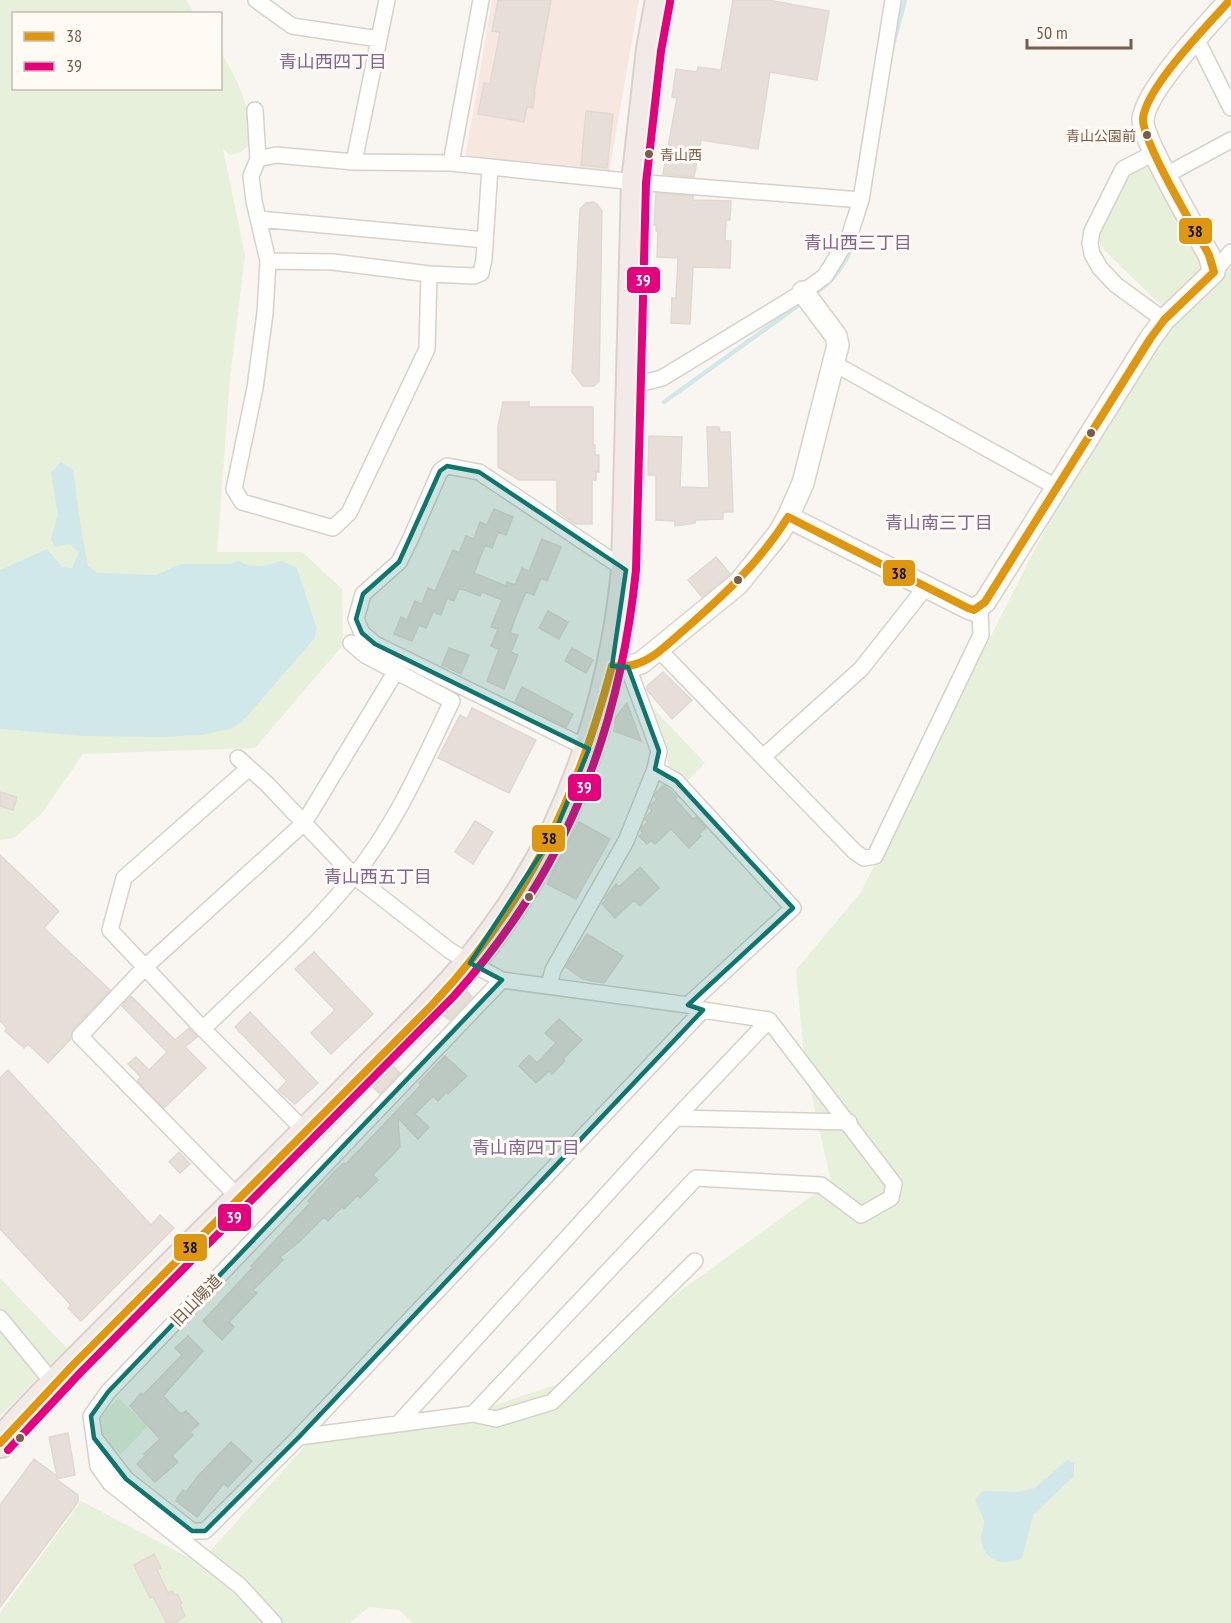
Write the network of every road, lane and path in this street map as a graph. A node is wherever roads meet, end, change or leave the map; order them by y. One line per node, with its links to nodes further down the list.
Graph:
1 (256, 0): 9 (street)
2 (387, 0): 9 (street)
3 (481, 0): 16 (street)
4 (660, 0): 19 (highway)
5 (876, 0): 7 (street)
6 (1230, 0): 8 (street)
7 (892, 2): 20 (street)
8 (1196, 38): 10 (street); 13 (street)
9 (379, 39): 15 (street)
10 (1231, 108)
11 (255, 110): 14 (street)
12 (1231, 140): 18 (street)
13 (1154, 153): 18 (street); 28 (street)
14 (258, 159): 15 (street); 21 (street)
15 (354, 162): 16 (street)
16 (451, 163): 17 (street)
17 (490, 167): 19 (street); 22 (street)
18 (1166, 175): 25 (street)
19 (636, 182): 20 (street); 30 (highway)
20 (861, 200): 27 (street)
21 (259, 219): 22 (street); 24 (street)
22 (485, 240): 26 (street)
23 (1231, 252): 25 (street)
24 (268, 261): 26 (street); 26 (street)
25 (1214, 272): 28 (street)
26 (429, 274)
27 (803, 292): 29 (street); 30 (street)
28 (1164, 320): 31 (street)
29 (832, 363): 31 (street); 32 (street)
30 (631, 386): 33 (highway)
31 (1056, 487): 35 (street)
32 (788, 518): 34 (street); 37 (street)
33 (626, 570): 38 (highway); 40 (street)
34 (925, 588): 35 (street); 41 (street)
35 (980, 608): 41 (street)
36 (351, 644): 39 (street)
37 (659, 650): 38 (street); 41 (street)
38 (620, 667): 40 (highway); 42 (street)
39 (396, 671): 43 (street); 44 (street)
40 (589, 750): 45 (highway)
41 (763, 757)
42 (655, 769): 48 (street); 49 (street)
43 (304, 823): 44 (street); 46 (street); 46 (street)
44 (354, 876): 45 (street); 52 (street)
45 (470, 963): 47 (street); 55 (highway)
46 (145, 967): 52 (street); 56 (street)
47 (502, 980): 48 (street); 63 (street, 旧山陽道)
48 (549, 985): 49 (street)
49 (688, 1005): 50 (street)
50 (703, 1010): 51 (street); 62 (street)
51 (769, 1020): 53 (street); 54 (street)
52 (203, 1029): 55 (street)
53 (676, 1118): 54 (street); 61 (street)
54 (849, 1122): 60 (street)
55 (307, 1133): 56 (highway)
56 (240, 1199): 59 (highway)
57 (695, 1261): 60 (street)
58 (0, 1318): 59 (street)
59 (54, 1384): 64 (highway)
60 (473, 1414): 61 (street)
61 (398, 1424): 62 (street)
62 (299, 1437): 63 (street)
63 (94, 1438): 65 (street, 旧山陽道)
64 (0, 1443)
65 (274, 1623)

